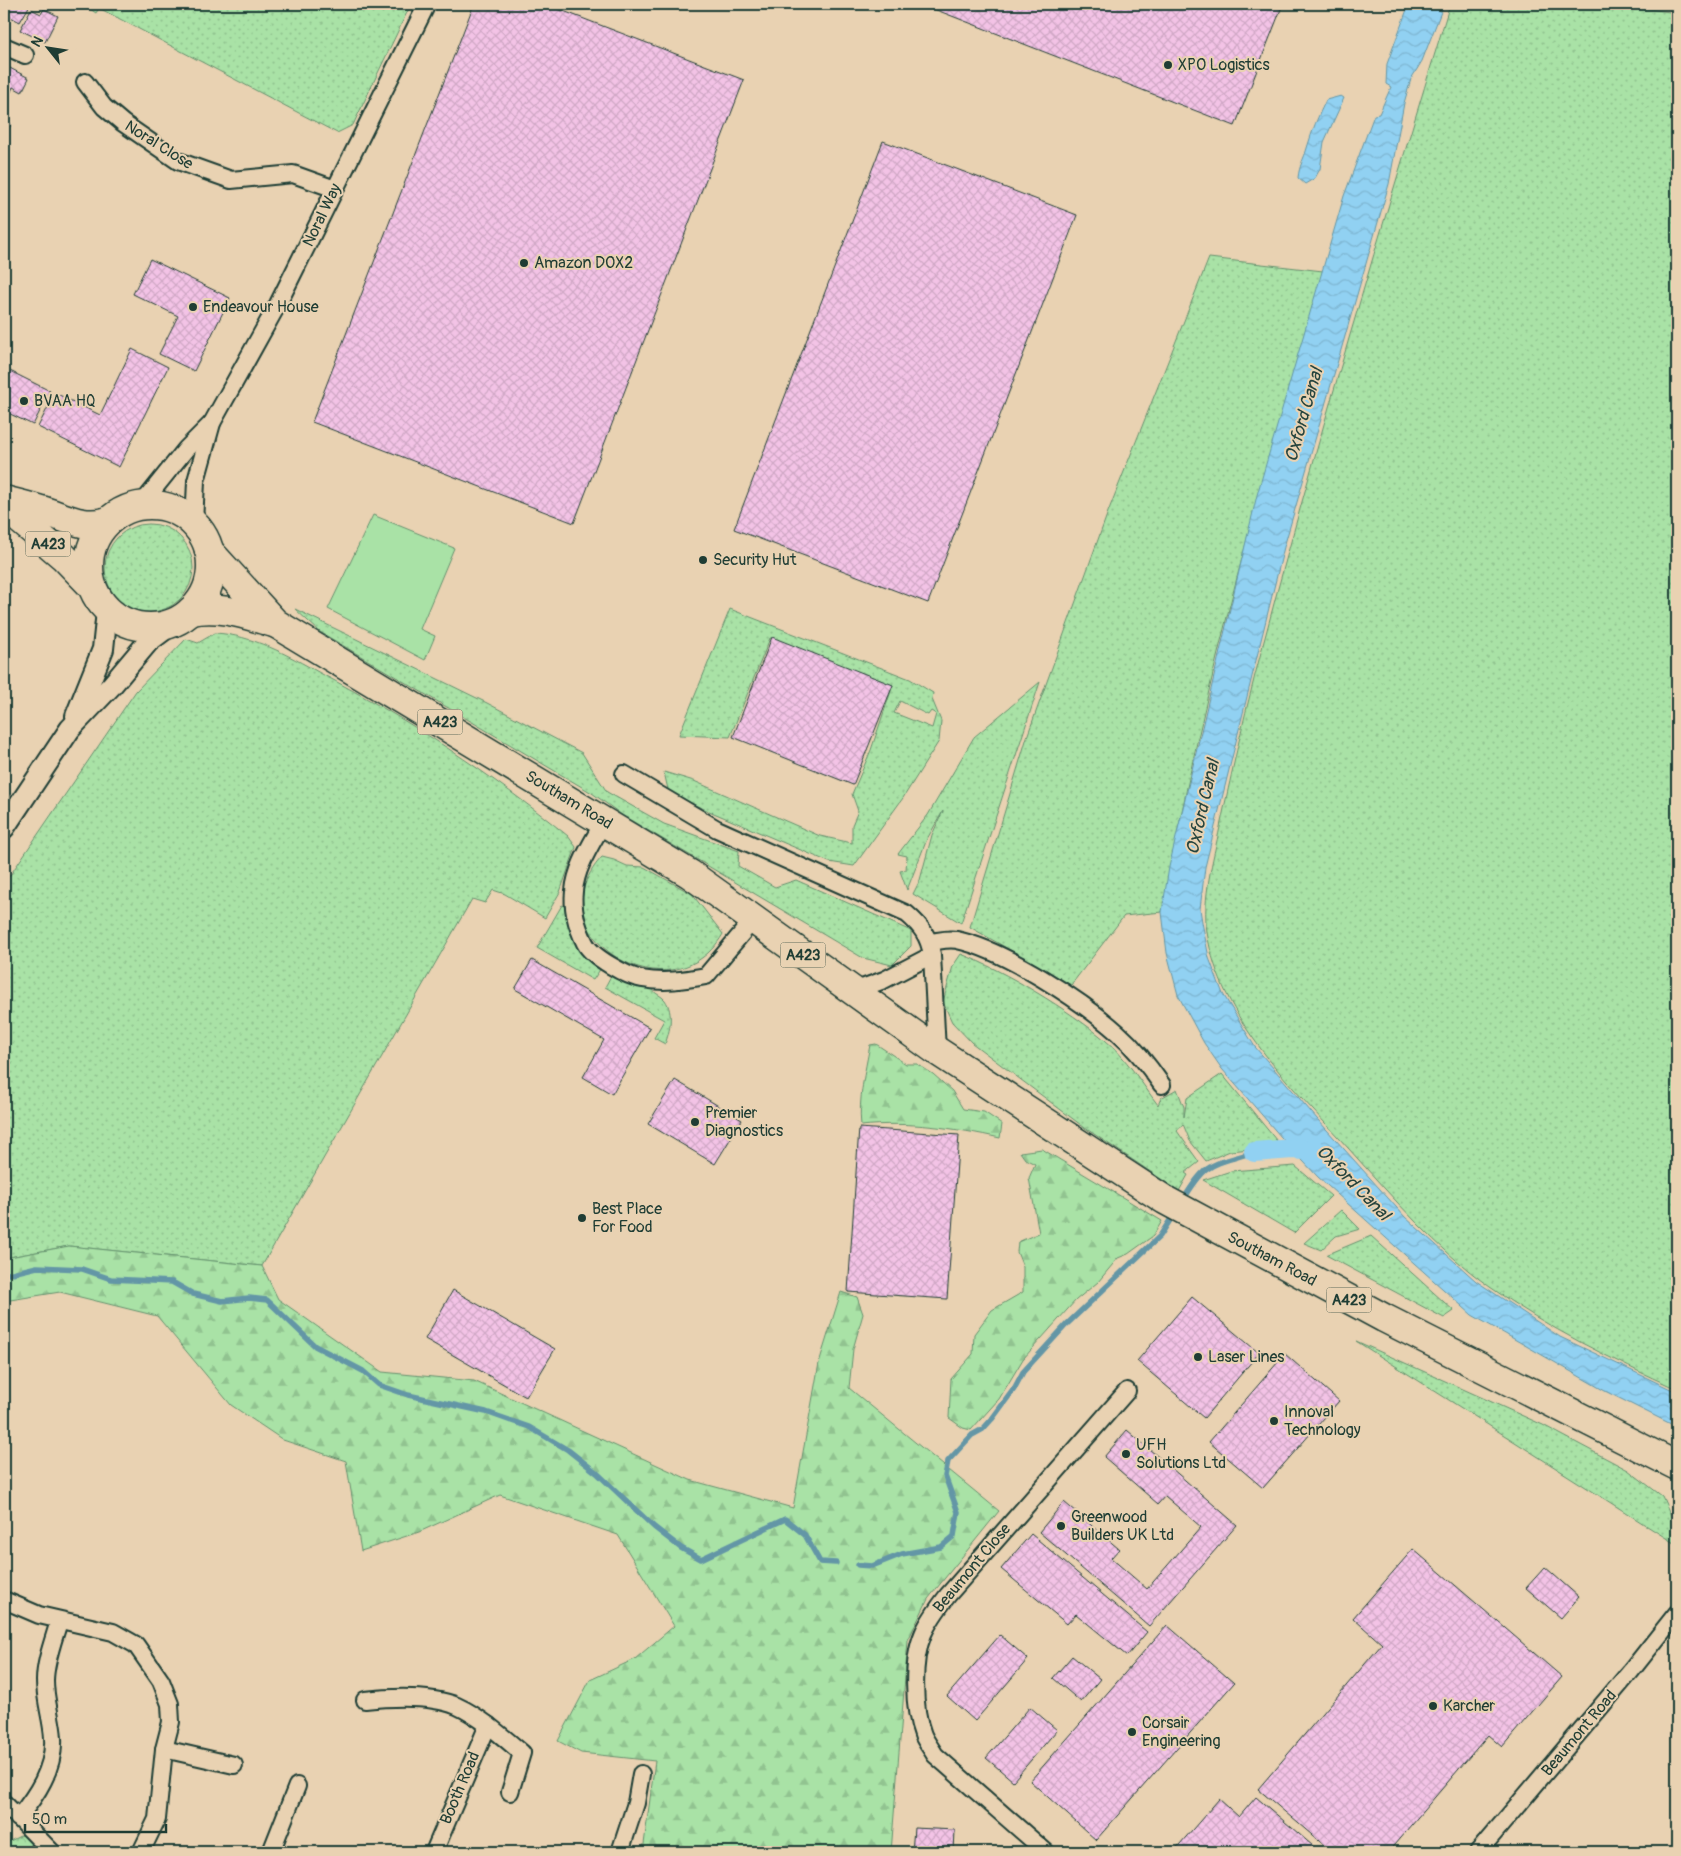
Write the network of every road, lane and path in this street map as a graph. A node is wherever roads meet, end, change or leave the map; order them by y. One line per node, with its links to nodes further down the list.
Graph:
1 (427, 4): 5 (street, Noral Way)
2 (4, 46): 3 (street)
3 (25, 55)
4 (85, 82): 5 (street, Noral Close)
5 (335, 189): 6 (street, Noral Way)
6 (212, 423): 8 (street, Noral Way); 11 (street, Noral Way)
7 (4, 500): 10 (highway, A423)
8 (141, 505): 10 (highway); 11 (highway)
9 (4, 506): 13 (highway, A423)
10 (108, 521): 13 (highway)
11 (194, 524): 12 (highway)
12 (209, 551): 15 (highway); 16 (highway, Southam Road / A423)
13 (90, 584): 14 (highway)
14 (107, 611): 15 (highway); 17 (street)
15 (181, 618): 16 (highway, Southam Road / A423); 17 (street)
16 (275, 623): 19 (highway, Southam Road / A423)
17 (70, 729): 20 (street)
18 (624, 774): 22 (street)
19 (604, 821): 21 (highway, Southam Road / A423); 21 (street)
20 (4, 828)
21 (753, 920): 23 (highway, Southam Road / A423)
22 (931, 948): 23 (street); 24 (street); 25 (street)
23 (854, 991): 24 (highway, Southam Road / A423)
24 (937, 1051): 27 (highway, Southam Road / A423)
25 (1162, 1085)
26 (1127, 1391): 45 (street, Beaumont Close)
27 (1677, 1466)
28 (4, 1600): 30 (street)
29 (1677, 1613): 46 (street, Beaumont Road)
30 (59, 1621): 33 (street); 39 (street)
31 (365, 1700): 32 (street)
32 (488, 1725): 37 (street); 43 (street, Booth Road)
33 (164, 1749): 34 (street); 41 (street)
34 (234, 1766)
35 (641, 1774): 44 (street)
36 (297, 1786): 42 (street)
37 (510, 1792)
38 (4, 1803): 39 (street)
39 (18, 1818): 40 (street)
40 (52, 1852)
41 (141, 1852)
42 (271, 1852)
43 (434, 1852)
44 (620, 1852)
45 (1046, 1852)
46 (1478, 1852)

